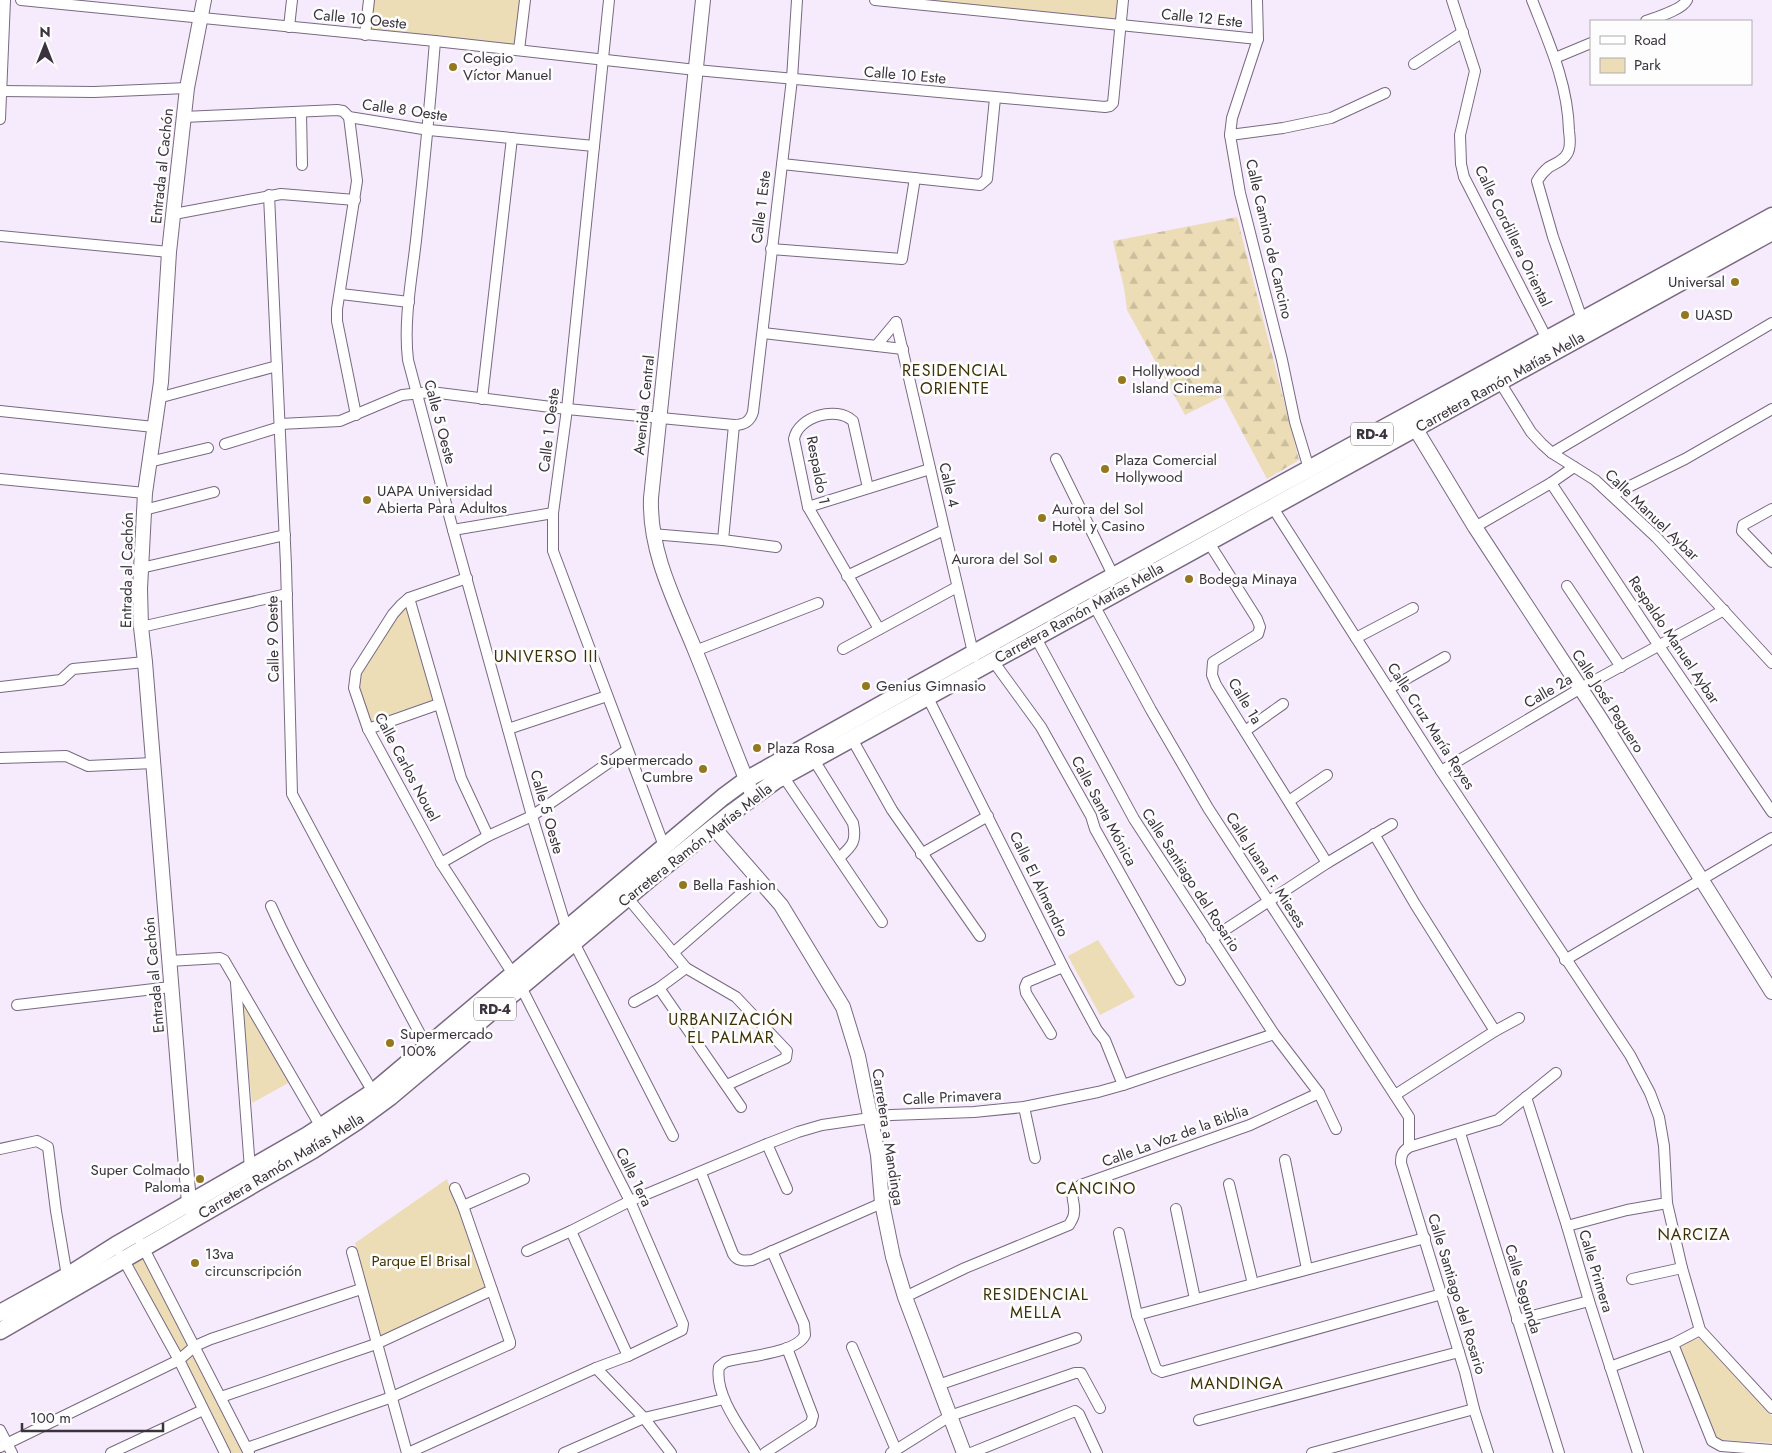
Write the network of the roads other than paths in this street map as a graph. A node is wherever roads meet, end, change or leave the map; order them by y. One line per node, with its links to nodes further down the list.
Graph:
1 (5, 0): 35 (street)
2 (21, 0): 17 (street, Calle 10 Oeste)
3 (146, 0): 18 (street)
4 (204, 0): 19 (street, Entrada al Cachón)
5 (292, 0): 22 (street)
6 (369, 0): 24 (street)
7 (525, 0): 28 (street)
8 (609, 0): 30 (street, Calle 1 Oeste)
9 (704, 0): 32 (street, Avenida Central)
10 (797, 0): 33 (street, Calle 1 Este)
11 (875, 0): 21 (street, Calle 12 Este)
12 (1123, 0): 21 (street)
13 (1257, 0): 25 (street, Calle Camino de Cancino)
14 (1452, 0): 23 (street, Calle Cordillera Oriental)
15 (1532, 0): 29 (street)
16 (1687, 0): 20 (street)
17 (74, 3): 18 (street, Calle 10 Oeste)
18 (145, 12): 19 (street, Calle 10 Oeste)
19 (200, 18): 22 (street, Calle 10 Oeste); 34 (street, Entrada al Cachón)
20 (1649, 20)
21 (1120, 25): 25 (street, Calle 12 Este); 37 (street, Calle 10 Este)
22 (289, 27): 24 (street, Calle 10 Oeste)
23 (1463, 32): 31 (street); 61 (street, Calle Cordillera Oriental)
24 (365, 35): 26 (street, Calle 10 Oeste)
25 (1258, 39): 43 (street, Calle Camino de Cancino)
26 (435, 42): 28 (street, Calle 10 Oeste); 42 (street, Calle 5 Oeste)
27 (1590, 43): 29 (street)
28 (518, 50): 30 (street, Calle 10 Oeste)
29 (1555, 58): 58 (street)
30 (602, 59): 32 (street, Calle 10 Oeste); 45 (street, Calle 1 Oeste)
31 (1414, 64)
32 (696, 70): 33 (street, Calle 10 Este); 73 (street, Avenida Central)
33 (792, 79): 37 (street, Calle 10 Este); 47 (street, Calle 1 Este)
34 (187, 88): 35 (street); 39 (street, Entrada al Cachón)
35 (1, 91): 41 (street)
36 (1385, 93): 43 (street)
37 (995, 98): 48 (street)
38 (301, 112): 39 (street, Calle 8 Oeste); 40 (street, Calle 8 Oeste); 46 (street)
39 (184, 117): 51 (street, Entrada al Cachón)
40 (349, 117): 42 (street, Calle 8 Oeste); 50 (street)
41 (0, 119)
42 (429, 130): 44 (street, Calle 8 Oeste); 57 (street, Calle 5 Oeste)
43 (1230, 135): 85 (street, Calle Camino de Cancino)
44 (512, 138): 45 (street, Calle 8 Oeste); 68 (street)
45 (594, 146): 69 (street, Calle 1 Oeste)
46 (302, 164)
47 (782, 164): 48 (street); 54 (street, Calle 1 Este)
48 (916, 178): 54 (street)
49 (268, 195): 50 (street); 51 (street); 64 (street, Calle 9 Oeste)
50 (356, 200): 56 (street)
51 (174, 214): 55 (street, Entrada al Cachón)
52 (1771, 221): 58 (main road, Carretera Ramón Matías Mella / RD-4); 65 (main road, Carretera Ramón Matías Mella / RD-4)
53 (0, 236): 55 (street)
54 (771, 250): 60 (street, Calle 1 Este)
55 (169, 252): 67 (street, Entrada al Cachón)
56 (341, 294): 57 (street); 72 (street)
57 (409, 302): 66 (street, Calle 5 Oeste)
58 (1582, 319): 61 (main road, Carretera Ramón Matías Mella / RD-4)
59 (1772, 323): 80 (street)
60 (762, 332): 62 (street); 74 (street, Calle 1 Este)
61 (1547, 339): 65 (main road, Carretera Ramón Matías Mella / RD-4)
62 (876, 346): 63 (street); 63 (street, Calle 4)
63 (902, 349): 84 (street, Calle 4)
64 (276, 366): 67 (street); 75 (street, Calle 9 Oeste)
65 (1496, 376): 77 (main road, Carretera Ramón Matías Mella / RD-4); 80 (street, Calle Manuel Aybar); 85 (main road, Carretera Ramón Matías Mella / RD-4)
66 (417, 392): 68 (street); 72 (street); 99 (street, Calle 5 Oeste)
67 (158, 398): 76 (street, Entrada al Cachón)
68 (482, 399): 69 (street)
69 (568, 409): 73 (street); 97 (street, Calle 1 Oeste)
70 (1772, 409): 92 (street)
71 (0, 412): 76 (street)
72 (356, 415): 75 (street)
73 (659, 418): 74 (street); 101 (street, Avenida Central)
74 (734, 425): 103 (street)
75 (280, 426): 78 (street); 102 (street, Calle 9 Oeste)
76 (154, 427): 82 (street, Entrada al Cachón)
77 (1415, 428): 87 (main road, Carretera Ramón Matías Mella / RD-4); 98 (street, Calle José Peguero)
78 (225, 444)
79 (208, 448): 82 (street)
80 (1552, 454): 83 (street, Calle Manuel Aybar)
81 (1056, 459): 109 (street)
82 (149, 462): 91 (street, Entrada al Cachón)
83 (1574, 467): 88 (street); 92 (street, Calle Manuel Aybar)
84 (930, 469): 89 (street); 100 (street, Calle 4)
85 (1308, 469): 87 (street, Calle Camino de Cancino); 109 (main road, Carretera Ramón Matías Mella / RD-4)
86 (0, 479): 91 (street)
87 (1317, 483): 94 (main road, Carretera Ramón Matías Mella / RD-4)
88 (1552, 483): 98 (street); 123 (street, Respaldo Manuel Aybar)
89 (868, 488): 93 (street); 93 (street, Respaldo 1)
90 (214, 492): 96 (street)
91 (145, 493): 96 (street, Entrada al Cachón)
92 (1612, 495): 118 (street, Calle Manuel Aybar)
93 (808, 507): 108 (street, Respaldo 1)
94 (1273, 508): 104 (main road, Carretera Ramón Matías Mella / RD-4); 122 (street, Calle Cruz María Reyes)
95 (1772, 509): 106 (street)
96 (144, 510): 107 (street, Entrada al Cachón)
97 (554, 513): 99 (street); 135 (street, Calle 1 Oeste)
98 (1475, 527): 134 (street, Calle José Peguero)
99 (453, 530): 110 (street, Calle 5 Oeste)
100 (944, 530): 108 (street); 112 (street, Calle 4)
101 (652, 534): 103 (street); 125 (street, Avenida Central)
102 (285, 535): 107 (street); 113 (street, Calle 9 Oeste)
103 (722, 540): 105 (street)
104 (1209, 543): 116 (main road, Carretera Ramón Matías Mella / RD-4); 141 (street, Calle 1a)
105 (776, 548)
106 (1772, 562)
107 (140, 568): 119 (street, Entrada al Cachón)
108 (847, 576): 120 (street, Respaldo 1)
109 (1114, 577): 127 (main road, Carretera Ramón Matías Mella / RD-4)
110 (467, 578): 114 (street, Calle Carlos Nouel); 139 (street, Calle 5 Oeste)
111 (1567, 586): 131 (street)
112 (957, 587): 120 (street); 127 (street, Calle 4)
113 (287, 594): 119 (street); 193 (street, Calle 9 Oeste)
114 (409, 598): 137 (street); 140 (street, Calle Carlos Nouel)
115 (818, 603): 125 (street)
116 (1094, 605): 121 (main road, Carretera Ramón Matías Mella / RD-4); 169 (street, Calle Juana F. Mieses)
117 (1413, 608): 122 (street)
118 (1724, 610): 123 (street, Calle 2a); 130 (street, Calle Manuel Aybar)
119 (140, 627): 129 (street, Entrada al Cachón)
120 (879, 629): 124 (street)
121 (1036, 638): 128 (main road, Carretera Ramón Matías Mella / RD-4); 174 (street, Calle Santiago del Rosario)
122 (1356, 638): 133 (street, Calle Cruz María Reyes)
123 (1659, 646): 131 (street, Calle 2a); 153 (street, Respaldo Manuel Aybar)
124 (842, 649)
125 (696, 651): 150 (street, Avenida Central)
126 (1445, 657): 133 (street)
127 (975, 661): 128 (main road, Carretera Ramón Matías Mella / RD-4); 136 (main road, Carretera Ramón Matías Mella / RD-4); 150 (main road, Carretera Ramón Matías Mella / RD-4)
128 (993, 661): 183 (street, Calle Santa Mónica)
129 (145, 662): 132 (street); 146 (street, Entrada al Cachón)
130 (1772, 663)
131 (1621, 667): 134 (street, Calle 2a)
132 (0, 687)
133 (1390, 688): 147 (street, Calle Cruz María Reyes)
134 (1581, 688): 147 (street, Calle 2a); 167 (street, Calle José Peguero)
135 (607, 696): 139 (street); 143 (street, Calle 1 Oeste)
136 (927, 696): 142 (main road, Carretera Ramón Matías Mella / RD-4); 155 (street, Calle El Almendro)
137 (439, 704): 140 (street); 159 (street)
138 (1283, 704): 141 (street)
139 (508, 728): 154 (street, Calle 5 Oeste)
140 (368, 729): 164 (street, Calle Carlos Nouel)
141 (1245, 731): 152 (street, Calle 1a)
142 (852, 739): 145 (main road, Carretera Ramón Matías Mella / RD-4); 162 (street)
143 (627, 750): 154 (street); 161 (street, Calle 1 Oeste)
144 (0, 758): 146 (street)
145 (814, 760): 149 (main road, Carretera Ramón Matías Mella / RD-4); 163 (street)
146 (153, 763): 178 (street, Entrada al Cachón)
147 (1441, 771): 177 (street, Calle Cruz María Reyes)
148 (1327, 775): 152 (street)
149 (784, 776): 151 (main road, Carretera Ramón Matías Mella / RD-4); 163 (street)
150 (746, 780): 151 (street, Avenida Central); 161 (main road, Carretera Ramón Matías Mella / RD-4)
151 (753, 796): 157 (main road, Carretera Ramón Matías Mella / RD-4)
152 (1289, 801): 165 (street, Calle 1a)
153 (1772, 812)
154 (532, 816): 159 (street); 172 (street, Calle 5 Oeste)
155 (988, 816): 162 (street); 179 (street, Calle El Almendro)
156 (1392, 824): 158 (street)
157 (714, 827): 166 (street, Carretera a Mandinga); 168 (main road, Carretera Ramón Matías Mella / RD-4)
158 (1374, 834): 165 (street); 190 (street)
159 (488, 836): 164 (street)
160 (1772, 838): 167 (street)
161 (664, 846): 172 (main road, Carretera Ramón Matías Mella / RD-4)
162 (921, 854): 173 (street)
163 (839, 858): 171 (street)
164 (441, 862): 182 (street, Calle Carlos Nouel)
165 (1327, 863): 169 (street)
166 (758, 879): 176 (street); 203 (street, Carretera a Mandinga)
167 (1701, 880): 177 (street); 186 (street, Calle José Peguero)
168 (627, 898): 175 (main road, Carretera Ramón Matías Mella / RD-4); 176 (street)
169 (1268, 901): 174 (street); 199 (street, Calle Juana F. Mieses)
170 (271, 906): 197 (street)
171 (882, 922)
172 (566, 927): 175 (street, Calle 5 Oeste); 182 (main road, Carretera Ramón Matías Mella / RD-4)
173 (980, 936)
174 (1212, 939): 192 (street, Calle Santiago del Rosario)
175 (573, 942): 182 (main road, Carretera Ramón Matías Mella / RD-4); 207 (street, Calle 5 Oeste)
176 (673, 953): 180 (street)
177 (1565, 960): 222 (street, Calle Cruz María Reyes)
178 (169, 961): 181 (street); 184 (street, Entrada al Cachón)
179 (1063, 967): 191 (street); 196 (street, Calle El Almendro)
180 (686, 968): 185 (street); 195 (street)
181 (236, 980): 204 (street); 213 (street)
182 (517, 980): 193 (main road, Carretera Ramón Matías Mella / RD-4); 219 (street, Calle 1era); 225 (main road, Carretera Ramón Matías Mella / RD-4)
183 (1180, 980)
184 (171, 987): 188 (street); 220 (street, Entrada al Cachón)
185 (659, 988): 187 (street); 195 (street)
186 (1772, 992)
187 (634, 1002)
188 (17, 1005)
189 (1519, 1018): 190 (street)
190 (1495, 1031): 199 (street)
191 (1051, 1034)
192 (1274, 1034): 196 (street, Calle Primavera); 198 (street, Calle Santiago del Rosario)
193 (427, 1047): 197 (main road, Carretera Ramón Matías Mella / RD-4)
194 (1556, 1073): 200 (street)
195 (727, 1085): 201 (street)
196 (1123, 1085): 202 (street, Calle Primavera)
197 (373, 1092): 204 (main road, Carretera Ramón Matías Mella / RD-4)
198 (1319, 1093): 205 (street, Calle Santiago del Rosario); 243 (street, Calle La Voz de la Biblia)
199 (1395, 1095): 209 (street, Calle Juana F. Mieses)
200 (1526, 1097): 206 (street); 226 (street, Calle Primera)
201 (741, 1107)
202 (1024, 1107): 203 (street, Calle Primavera); 211 (street)
203 (871, 1118): 208 (street, Calle Primavera); 221 (street, Carretera a Mandinga)
204 (321, 1126): 213 (main road, Carretera Ramón Matías Mella / RD-4)
205 (1336, 1129)
206 (1460, 1133): 209 (street); 248 (street, Calle Segunda)
207 (673, 1136)
208 (767, 1144): 214 (street, Calle Primavera); 218 (street)
209 (1409, 1147): 229 (street, Calle Santiago del Rosario)
210 (0, 1149): 237 (street)
211 (1035, 1158)
212 (1285, 1160): 236 (street)
213 (250, 1169): 220 (main road, Carretera Ramón Matías Mella / RD-4)
214 (700, 1173): 219 (street, Calle Primavera); 232 (street)
215 (524, 1179): 223 (street)
216 (1229, 1184): 239 (street)
217 (455, 1188): 223 (street)
218 (787, 1190)
219 (630, 1202): 227 (street, Calle Primavera); 258 (street, Calle 1era)
220 (189, 1203): 225 (street); 230 (main road, Carretera Ramón Matías Mella / RD-4)
221 (882, 1203): 232 (street); 243 (street, Carretera a Mandinga)
222 (1668, 1203): 226 (street); 235 (street, Calle Cruz María Reyes)
223 (463, 1206): 241 (street)
224 (1176, 1208): 244 (street)
225 (196, 1218): 230 (main road, Carretera Ramón Matías Mella / RD-4)
226 (1567, 1226): 245 (street, Calle Primera)
227 (571, 1231): 231 (street, Calle Primavera); 258 (street)
228 (1119, 1233): 247 (street)
229 (1425, 1238): 236 (street); 242 (street, Calle Santiago del Rosario)
230 (140, 1241): 233 (main road, Carretera Ramón Matías Mella / RD-4); 254 (street)
231 (527, 1251)
232 (772, 1251): 256 (street)
233 (120, 1252): 237 (main road, Carretera Ramón Matías Mella / RD-4); 249 (main road, Carretera Ramón Matías Mella / RD-4); 259 (street)
234 (352, 1252): 240 (street)
235 (1682, 1268): 238 (street); 250 (street, Calle Cruz María Reyes)
236 (1307, 1269): 239 (street)
237 (67, 1276): 246 (main road, Carretera Ramón Matías Mella / RD-4)
238 (1632, 1279)
239 (1253, 1284): 244 (street)
240 (361, 1289): 252 (street); 254 (street)
241 (492, 1290): 252 (street); 264 (street)
242 (1442, 1294): 247 (street); 257 (street, Calle Santiago del Rosario)
243 (905, 1297): 262 (street, Carretera a Mandinga)
244 (1195, 1299): 247 (street)
245 (1588, 1301): 248 (street); 260 (street, Calle Primera)
246 (0, 1313)
247 (1137, 1315)
248 (1517, 1320): 290 (street, Calle Segunda)
249 (0, 1330)
250 (1700, 1330): 253 (street); 267 (street)
251 (1076, 1338): 262 (street)
252 (376, 1344): 263 (street); 264 (street)
253 (1673, 1344): 260 (street); 275 (street)
254 (195, 1346): 259 (street); 263 (street)
255 (852, 1347): 277 (street)
256 (788, 1348): 265 (street); 284 (street)
257 (1459, 1352): 268 (street, Calle Santiago del Rosario); 272 (street)
258 (628, 1356): 261 (street)
259 (178, 1360): 269 (street); 274 (street)
260 (1610, 1366): 291 (street, Calle Primera)
261 (596, 1368): 271 (street); 280 (street)
262 (938, 1385): 270 (street, Carretera a Mandinga)
263 (221, 1397): 276 (street)
264 (392, 1397): 276 (street); 280 (street)
265 (724, 1399): 271 (street); 283 (street)
266 (1100, 1408): 270 (street)
267 (1772, 1408)
268 (1474, 1409): 288 (street); 289 (street, Calle Santiago del Rosario)
269 (203, 1410): 278 (street); 279 (street)
270 (950, 1416): 277 (street); 285 (street, Carretera a Mandinga)
271 (644, 1418): 281 (street); 282 (street)
272 (1200, 1420)
273 (0, 1430): 274 (street)
274 (6, 1448)
275 (1772, 1450)
276 (248, 1451)
277 (894, 1451)
278 (111, 1453)
279 (225, 1453)
280 (407, 1453)
281 (564, 1453)
282 (671, 1453)
283 (756, 1453)
284 (765, 1453)
285 (964, 1453)
286 (971, 1453): 287 (street)
287 (1097, 1453)
288 (1312, 1453)
289 (1488, 1453)
290 (1559, 1453)
291 (1638, 1453)

